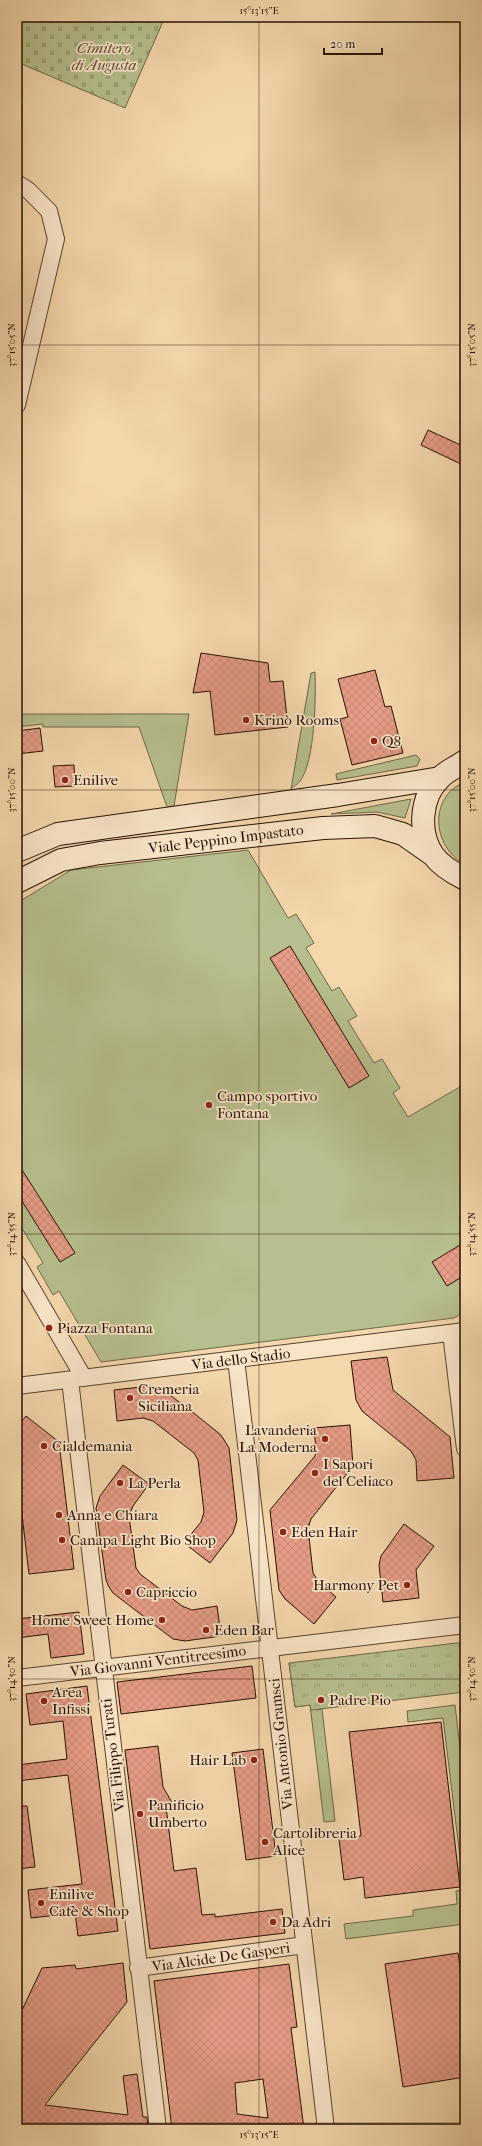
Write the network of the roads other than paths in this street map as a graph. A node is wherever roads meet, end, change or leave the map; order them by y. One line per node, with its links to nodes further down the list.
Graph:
1 (17, 183): 2 (street)
2 (17, 405)
3 (463, 764): 4 (main road)
4 (440, 778): 5 (main road, Viale Peppino Impastato); 6 (main road)
5 (17, 851)
6 (433, 855): 7 (main road, Viale Peppino Impastato); 8 (main road, Viale Peppino Impastato)
7 (465, 879)
8 (17, 882)
9 (17, 1264): 12 (street)
10 (458, 1332): 11 (street, Via dello Stadio); 14 (street)
11 (236, 1359): 12 (street, Via dello Stadio); 16 (street, Via Antonio Gramsci)
12 (77, 1379): 13 (street, Via dello Stadio); 17 (street, Via Filippo Turati)
13 (17, 1386)
14 (465, 1449)
15 (465, 1625): 16 (street, Via Giovanni Ventitreesimo)
16 (270, 1648): 17 (street, Via Giovanni Ventitreesimo); 19 (street, Via Antonio Gramsci)
17 (102, 1668): 18 (street, Via Giovanni Ventitreesimo); 20 (street, Via Filippo Turati)
18 (17, 1678)
19 (304, 1945): 20 (street, Via Alcide De Gasperi); 22 (street, Via Antonio Gramsci)
20 (138, 1968): 21 (street, Via Filippo Turati)
21 (158, 2129)
22 (326, 2129)

